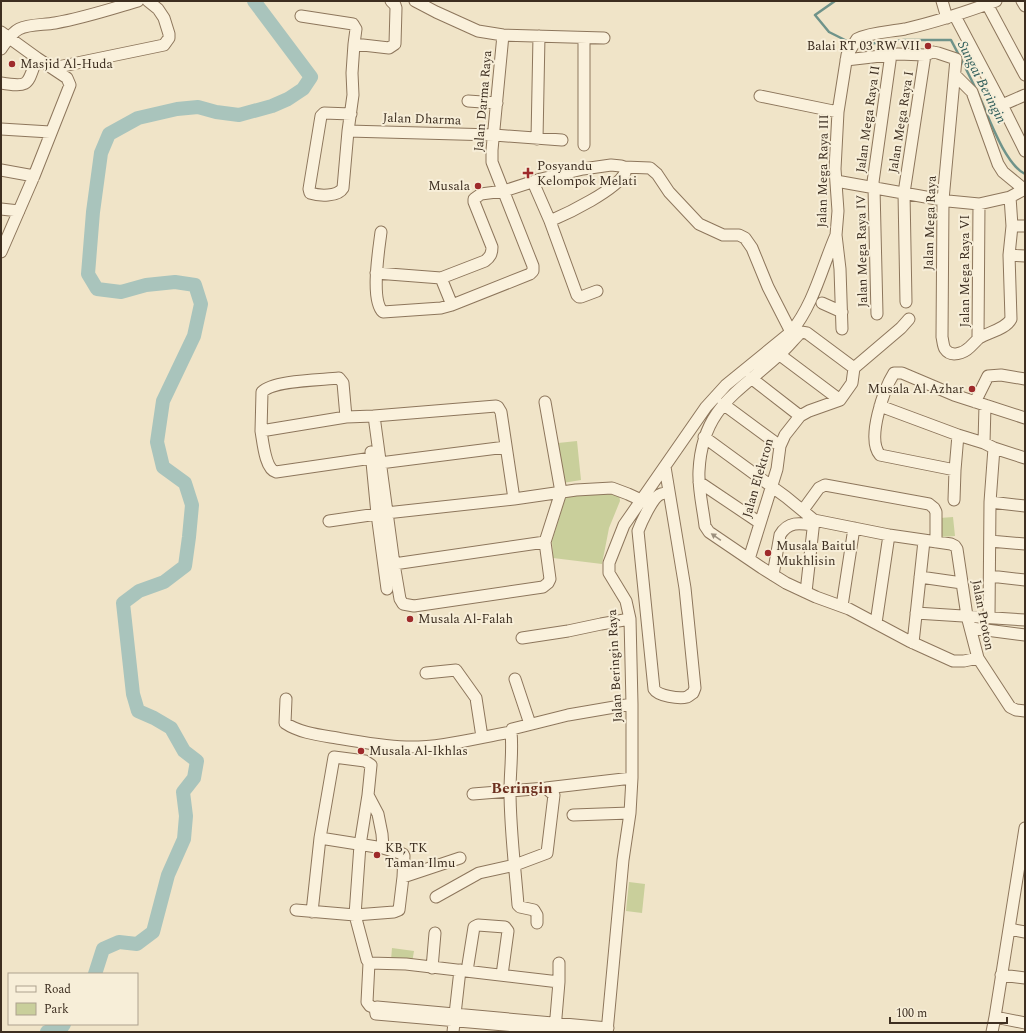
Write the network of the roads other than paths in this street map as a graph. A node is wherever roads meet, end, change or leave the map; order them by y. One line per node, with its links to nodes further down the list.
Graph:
1 (138, 1): 11 (street)
2 (148, 1): 22 (street)
3 (391, 1): 16 (street)
4 (415, 1): 12 (street)
5 (942, 1): 10 (street)
6 (1022, 1): 8 (street)
7 (991, 3): 10 (street); 24 (street)
8 (1025, 6)
9 (301, 16): 16 (street)
10 (951, 17): 19 (street, Jalan Mega Raya III); 30 (street)
11 (5, 35): 17 (street); 21 (street)
12 (503, 36): 13 (street); 29 (street, Jalan Darma Raya)
13 (539, 36): 14 (street); 37 (street)
14 (584, 38): 15 (street); 39 (street)
15 (604, 38)
16 (354, 44): 32 (street)
17 (1, 49)
18 (891, 54): 19 (street); 20 (street); 46 (street, Jalan Mega Raya II)
19 (848, 55): 31 (street, Jalan Mega Raya III)
20 (925, 55): 23 (street, Jalan Mega Raya); 49 (street, Jalan Mega Raya I)
21 (37, 58): 22 (street); 25 (street)
22 (53, 68): 35 (street)
23 (955, 75): 47 (street); 51 (street, Jalan Mega Raya)
24 (1025, 75)
25 (1, 83)
26 (1025, 95): 30 (street)
27 (760, 96): 31 (street)
28 (468, 101): 29 (street)
29 (497, 103): 36 (street, Jalan Darma Raya)
30 (1002, 105): 40 (street)
31 (838, 112): 44 (street, Jalan Mega Raya III)
32 (351, 114): 34 (street); 34 (street)
33 (1, 129): 35 (street)
34 (348, 131): 36 (street, Jalan Dharma)
35 (50, 132): 43 (street)
36 (494, 135): 37 (street, Jalan Dharma); 48 (street, Jalan Darma Raya)
37 (537, 139): 38 (street, Jalan Dharma)
38 (562, 140)
39 (584, 145)
40 (1025, 151)
41 (624, 167): 45 (street); 55 (street); 73 (street)
42 (1, 170): 43 (street)
43 (34, 176): 54 (street)
44 (836, 181): 46 (street); 59 (street, Jalan Mega Raya III)
45 (533, 182): 48 (street); 55 (street)
46 (874, 188): 49 (street); 70 (street, Jalan Mega Raya IV)
47 (1025, 190): 50 (street)
48 (504, 191): 64 (street); 68 (street, Jalan Darma Raya)
49 (904, 193): 51 (street); 66 (street, Jalan Mega Raya I)
50 (1010, 197): 52 (street); 56 (street)
51 (943, 200): 52 (street); 74 (street, Jalan Mega Raya)
52 (979, 204): 74 (street, Jalan Mega Raya VI)
53 (1, 209): 54 (street)
54 (19, 211): 60 (street)
55 (550, 221): 65 (street)
56 (1012, 226): 57 (street); 61 (street)
57 (1025, 226)
58 (381, 232): 63 (street)
59 (836, 235): 69 (street); 73 (street, Jalan Beringin Raya)
60 (1, 252)
61 (1009, 255): 62 (street); 74 (street)
62 (1025, 256)
63 (376, 273): 64 (street); 68 (street)
64 (441, 278): 68 (street)
65 (597, 291)
66 (906, 302)
67 (822, 303): 69 (street)
68 (452, 305)
69 (842, 312): 72 (street)
70 (877, 314)
71 (908, 319): 76 (street)
72 (842, 329)
73 (791, 332): 96 (street, Jalan Beringin Raya)
74 (978, 339)
75 (780, 355): 76 (street); 77 (street); 79 (street)
76 (854, 368): 79 (street)
77 (751, 378): 82 (street); 85 (street)
78 (1025, 379): 81 (street)
79 (840, 400): 85 (street, Jalan Elektron)
80 (545, 402): 100 (street)
81 (980, 403): 83 (street); 87 (street); 91 (street)
82 (723, 404): 90 (street); 92 (street)
83 (880, 406): 89 (street); 97 (street)
84 (370, 416): 86 (street); 93 (street); 95 (street)
85 (800, 416): 92 (street, Jalan Elektron)
86 (346, 417): 88 (street); 88 (street)
87 (1025, 418)
88 (261, 431): 95 (street)
89 (958, 435): 91 (street); 97 (street)
90 (704, 437): 98 (street); 99 (street)
91 (989, 445): 94 (street); 105 (street)
92 (780, 446): 99 (street, Jalan Elektron)
93 (506, 447): 95 (street); 102 (street)
94 (1025, 458)
95 (377, 460): 108 (street)
96 (665, 466): 101 (street); 103 (street, Jalan Beringin Raya)
97 (956, 470): 104 (street)
98 (699, 482): 111 (street); 118 (street, Jalan Proton, one-way to 98)
99 (773, 487): 107 (street); 111 (street, Jalan Elektron)
100 (561, 492): 102 (street); 103 (street); 116 (street)
101 (669, 492): 101 (street)
102 (514, 499): 108 (street)
103 (641, 500): 131 (street, Jalan Beringin Raya)
104 (954, 500)
105 (990, 502): 106 (street); 115 (street)
106 (1025, 506)
107 (803, 510): 110 (street); 114 (street)
108 (382, 514): 109 (street); 119 (street); 125 (street)
109 (329, 521)
110 (814, 522): 112 (street, Jalan Proton); 120 (street, Jalan Proton); 126 (street)
111 (760, 523): 118 (street, Jalan Elektron)
112 (854, 528): 113 (street, Jalan Proton); 127 (street)
113 (889, 535): 114 (street, Jalan Proton); 133 (street)
114 (930, 541): 122 (street); 124 (street, Jalan Proton)
115 (990, 541): 117 (street); 121 (street)
116 (545, 542): 119 (street); 119 (street)
117 (1025, 544)
118 (749, 559): 120 (street, Jalan Proton)
119 (394, 564)
120 (773, 575): 126 (street, Jalan Proton)
121 (990, 576): 123 (street); 130 (street)
122 (920, 577): 124 (street); 128 (street)
123 (1025, 580)
124 (962, 583): 129 (street, Jalan Proton)
125 (387, 589)
126 (806, 592): 127 (street, Jalan Proton)
127 (842, 606): 133 (street, Jalan Proton)
128 (916, 613): 129 (street); 137 (street)
129 (967, 616): 130 (street); 134 (street, Jalan Proton)
130 (989, 616): 132 (street)
131 (630, 619): 136 (street); 142 (street, Jalan Beringin Raya)
132 (1025, 620)
133 (876, 623): 137 (street, Jalan Proton)
134 (970, 628): 135 (street); 138 (street, Jalan Proton)
135 (1025, 635)
136 (522, 638)
137 (913, 642): 138 (street, Jalan Proton)
138 (978, 658): 143 (street)
139 (426, 673): 146 (street)
140 (515, 678): 144 (street)
141 (286, 699): 146 (street)
142 (632, 704): 144 (street); 147 (street, Jalan Beringin Raya)
143 (1025, 711)
144 (530, 724): 145 (street)
145 (511, 732): 146 (street); 149 (street)
146 (482, 737)
147 (632, 778): 148 (street); 152 (street, Jalan Beringin Raya)
148 (546, 788): 149 (street); 160 (street)
149 (510, 790): 150 (street); 160 (street)
150 (473, 794)
151 (368, 795): 155 (street); 157 (street); 158 (street)
152 (630, 814): 153 (street); 183 (street, Jalan Beringin Raya)
153 (573, 815)
154 (1025, 828): 156 (street)
155 (320, 838): 157 (street); 165 (street)
156 (1024, 840): 162 (street)
157 (360, 845): 158 (street); 166 (street)
158 (383, 848): 161 (street)
159 (460, 858): 161 (street)
160 (515, 865): 163 (street); 167 (street)
161 (403, 877): 166 (street)
162 (1021, 884): 168 (street)
163 (436, 897)
164 (296, 910): 165 (street)
165 (312, 912): 166 (street)
166 (355, 915): 171 (street)
167 (537, 923)
168 (1009, 929): 169 (street); 176 (street)
169 (1025, 932)
170 (435, 933): 173 (street)
171 (370, 963): 173 (street); 179 (street)
172 (559, 964): 178 (street)
173 (432, 968): 174 (street)
174 (464, 971): 175 (street); 175 (street); 179 (street)
175 (502, 975): 178 (street)
176 (1001, 975): 177 (street); 180 (street)
177 (1025, 978)
178 (559, 982): 182 (street)
179 (455, 1017): 182 (street); 184 (street)
180 (995, 1017): 181 (street); 186 (street)
181 (1025, 1023)
182 (555, 1026): 183 (street); 185 (street)
183 (607, 1030)
184 (453, 1032)
185 (585, 1032)
186 (992, 1032)

